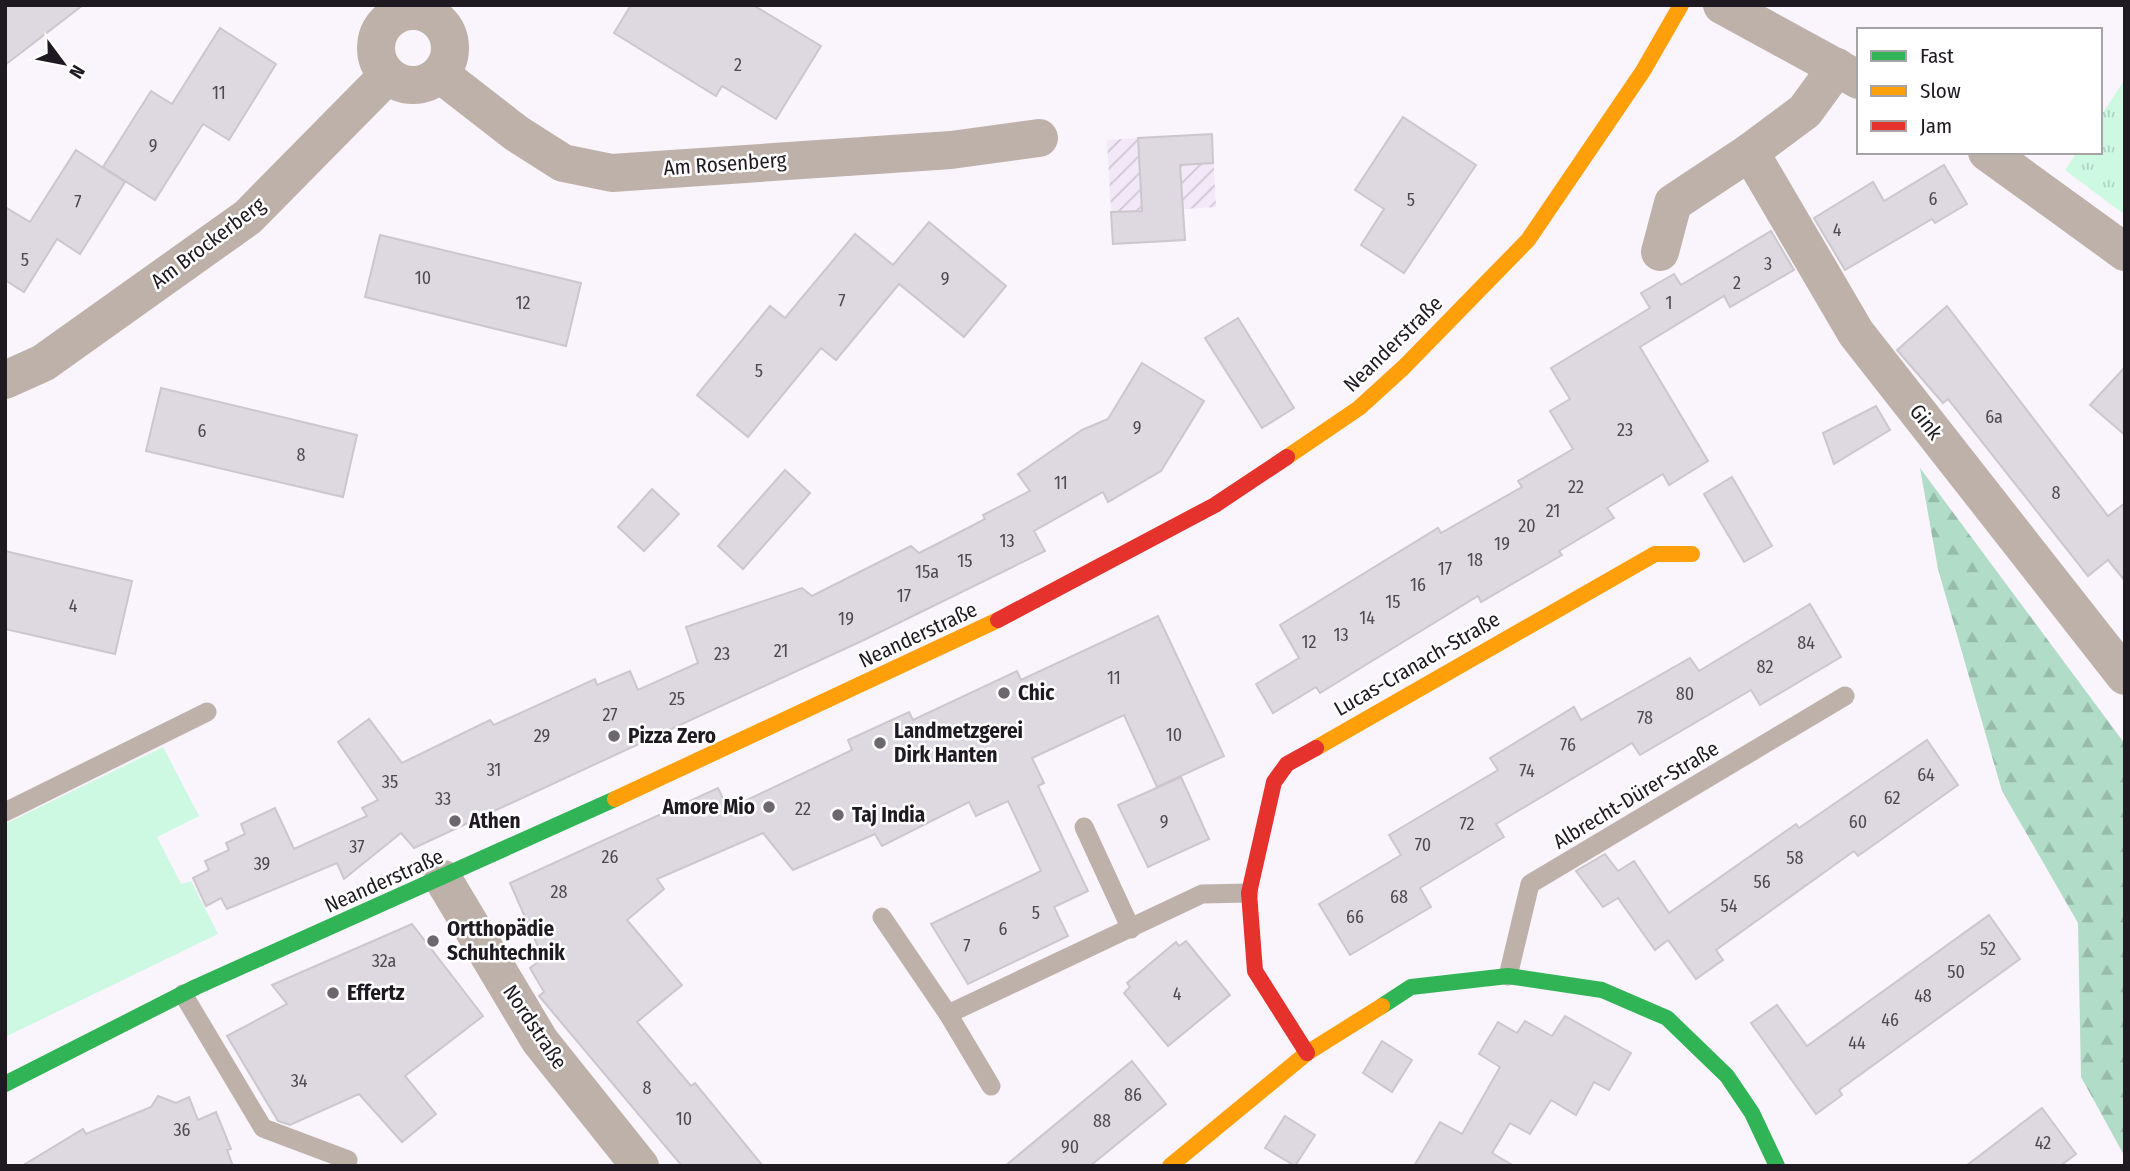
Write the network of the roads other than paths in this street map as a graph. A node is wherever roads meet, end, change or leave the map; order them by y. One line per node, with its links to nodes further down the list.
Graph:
1 (1681, 5): 20 (main road, Neanderstraße)
2 (1722, 5): 6 (street)
3 (444, 13): 4 (street); 5 (street)
4 (375, 14): 7 (street)
5 (440, 74): 7 (street); 8 (street, Am Rosenberg)
6 (1848, 74): 9 (street)
7 (387, 76): 13 (street, Am Brockerberg)
8 (1039, 138)
9 (1750, 152): 11 (street); 15 (street, Gink)
10 (1990, 154): 12 (street)
11 (1660, 252)
12 (2125, 252)
13 (5, 380)
14 (1692, 554): 21 (main road, Lucas-Cranach-Straße)
15 (2125, 676)
16 (1846, 696): 24 (lane, Albrecht-Dürer-Straße)
17 (207, 712): 18 (lane)
18 (5, 812)
19 (1084, 827): 23 (lane)
20 (443, 879): 25 (main road, Neanderstraße); 31 (street, Nordstraße)
21 (1249, 893): 23 (lane); 27 (main road, Lucas-Cranach-Straße)
22 (882, 917): 26 (lane)
23 (1131, 929): 26 (lane)
24 (1508, 975): 27 (main road); 33 (main road)
25 (183, 994): 28 (main road, Neanderstraße); 30 (lane)
26 (948, 1014): 29 (lane)
27 (1307, 1053): 32 (main road)
28 (5, 1084)
29 (991, 1086)
30 (348, 1160)
31 (639, 1166)
32 (1170, 1166)
33 (1777, 1166)

